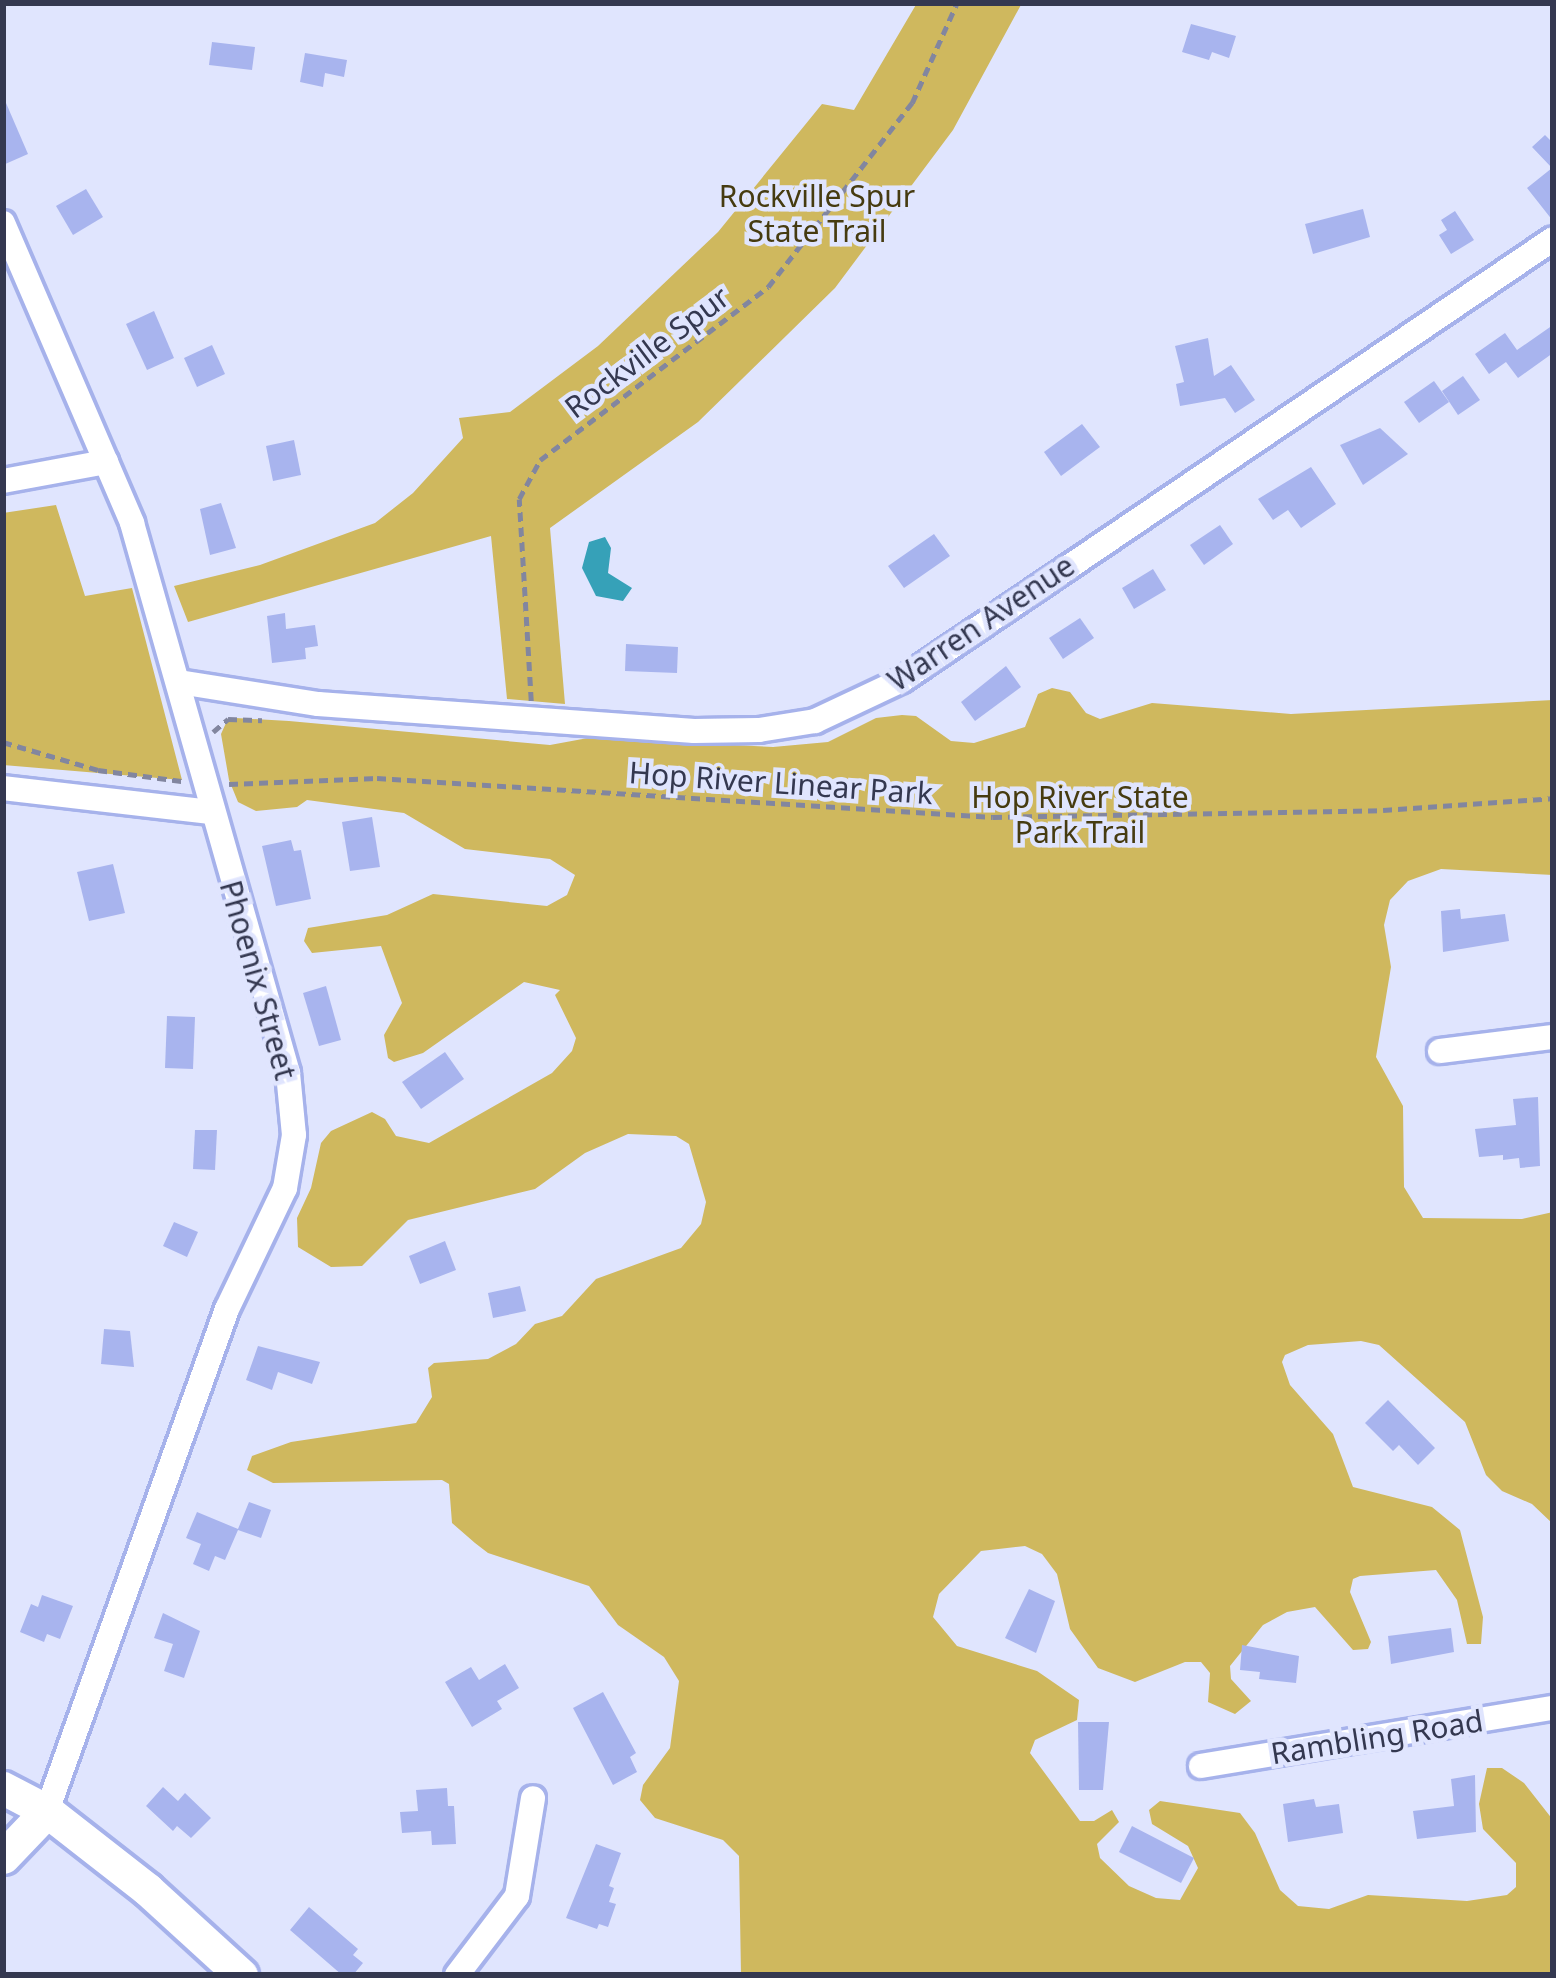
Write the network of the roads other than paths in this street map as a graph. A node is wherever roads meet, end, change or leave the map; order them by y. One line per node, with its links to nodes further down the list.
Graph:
1 (3, 223): 3 (street, Phoenix Street)
2 (1553, 239): 5 (street, Warren Avenue)
3 (106, 462): 4 (street); 5 (street, Phoenix Street)
4 (3, 481)
5 (179, 682): 7 (street, Phoenix Street)
6 (3, 788): 7 (street)
7 (211, 812): 14 (street, Phoenix Street)
8 (1553, 1037): 9 (street)
9 (1440, 1051)
10 (1553, 1708): 11 (street, Rambling Road)
11 (1201, 1766)
12 (3, 1788): 14 (street)
13 (533, 1798): 17 (street)
14 (47, 1810): 15 (street, Phoenix Street); 16 (street)
15 (3, 1856)
16 (241, 1975)
17 (457, 1975)

